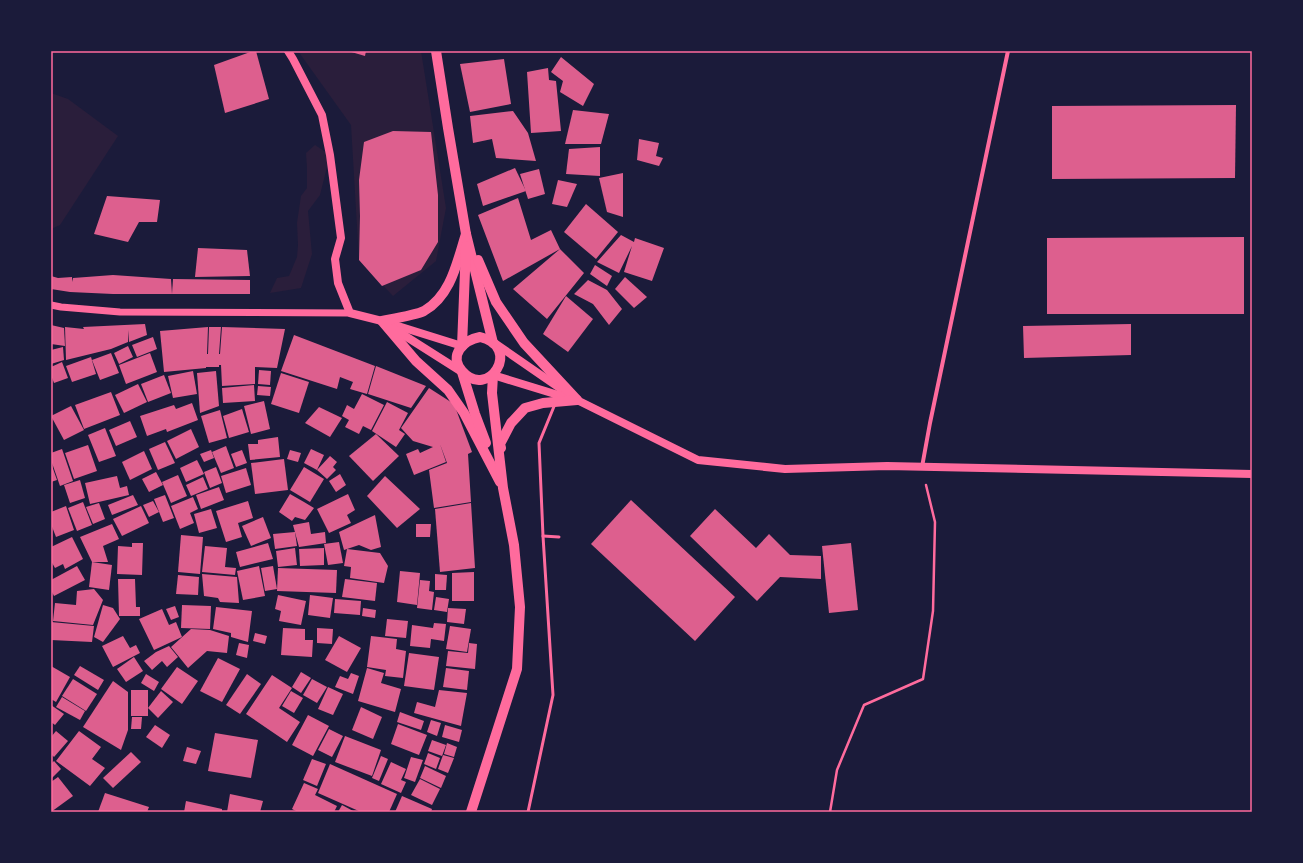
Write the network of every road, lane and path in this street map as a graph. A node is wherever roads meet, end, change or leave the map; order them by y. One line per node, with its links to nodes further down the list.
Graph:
1 (288, 51): 6 (main road)
2 (436, 51): 4 (main road)
3 (1008, 51): 14 (street)
4 (466, 234): 7 (main road); 8 (main road); 9 (main road); 12 (main road)
5 (51, 305): 6 (street)
6 (350, 313): 7 (main road)
7 (382, 321): 9 (main road); 10 (main road); 16 (main road)
8 (493, 343): 9 (main road); 11 (main road); 12 (main road)
9 (462, 346): 10 (main road)
10 (462, 372): 11 (main road); 16 (main road)
11 (493, 375): 12 (main road); 16 (main road)
12 (577, 400): 13 (main road); 14 (main road)
13 (556, 402): 16 (main road); 17 (lane)
14 (922, 467): 15 (main road); 21 (path)
15 (1252, 474)
16 (503, 488): 19 (main road)
17 (543, 536): 18 (lane); 20 (lane)
18 (559, 537)
19 (471, 812)
20 (528, 812)
21 (830, 812)

